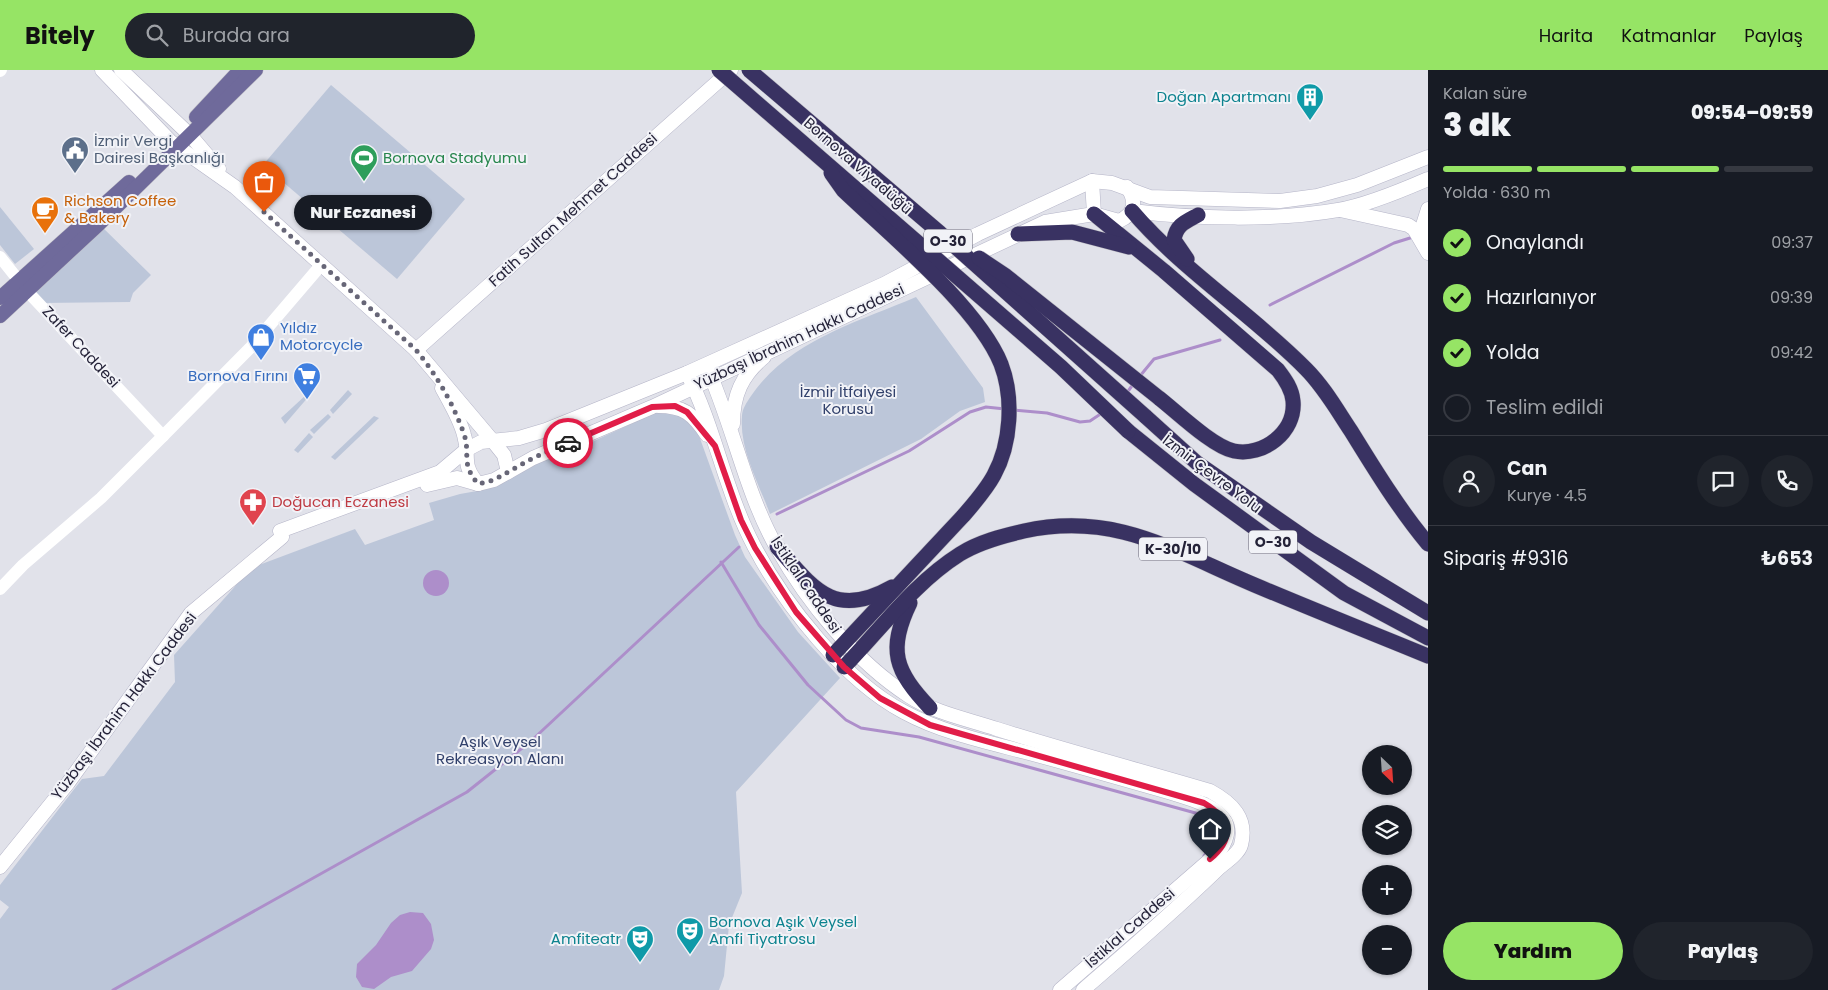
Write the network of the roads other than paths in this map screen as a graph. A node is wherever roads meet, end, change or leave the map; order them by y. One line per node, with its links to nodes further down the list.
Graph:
1 (102, 70): 9 (main road)
2 (121, 70): 8 (main road)
3 (240, 70): 8 (main road)
4 (256, 70): 8 (main road)
5 (719, 70): 10 (highway, Bornova Viyadüğü / O-30, bridge)
6 (731, 70): 33 (main road, Fatih Sultan Mehmet Caddesi)
7 (749, 70): 21 (highway, Bornova Viyadüğü / O-30, bridge)
8 (187, 133): 9 (main road); 14 (main road)
9 (174, 144): 14 (main road); 29 (main road)
10 (817, 154): 40 (highway, Bornova Viyadüğü / O-30, bridge); 51 (highway, bridge)
11 (1428, 157): 15 (main road)
12 (1428, 178): 17 (main road)
13 (1092, 181): 15 (main road); 19 (main road); 35 (main road)
14 (234, 186): 27 (main road)
15 (1127, 187): 18 (main road)
16 (1428, 209): 23 (main road)
17 (1339, 210): 20 (main road); 25 (main road)
18 (1132, 211): 19 (main road); 20 (main road); 28 (highway)
19 (1094, 214): 22 (main road, Yüzbaşı İbrahim Hakkı Caddesi); 24 (highway)
20 (1198, 215): 28 (highway)
21 (940, 233): 24 (highway, bridge); 39 (highway, Bornova Viyadüğü / O-30, bridge)
22 (1018, 234): 24 (highway); 32 (main road, Yüzbaşı İbrahim Hakkı Caddesi)
23 (1428, 240)
24 (1140, 250)
25 (1428, 253)
26 (0, 257): 29 (street, Zafer Caddesi)
27 (322, 264): 33 (main road); 42 (street)
28 (1204, 279): 49 (highway)
29 (23, 287): 30 (main road); 31 (main road); 42 (street, Zafer Caddesi)
30 (0, 298)
31 (0, 316)
32 (776, 347): 35 (main road, Yüzbaşı İbrahim Hakkı Caddesi); 41 (main road)
33 (416, 350): 34 (main road)
34 (431, 368): 43 (main road); 45 (main road)
35 (709, 371): 36 (main road); 37 (main road, Yüzbaşı İbrahim Hakkı Caddesi); 41 (main road, İstiklal Caddesi)
36 (687, 373): 37 (main road, İstiklal Caddesi); 43 (main road)
37 (694, 386): 38 (main road, Yüzbaşı İbrahim Hakkı Caddesi); 44 (main road, İstiklal Caddesi)
38 (652, 407): 44 (main road); 46 (main road, Yüzbaşı İbrahim Hakkı Caddesi)
39 (1145, 416): 54 (highway, İzmir Çevre Yolu / O-30)
40 (1128, 431): 55 (highway, İzmir Çevre Yolu / O-30)
41 (733, 435): 50 (main road, İstiklal Caddesi)
42 (163, 436): 53 (street)
43 (492, 440): 45 (main road); 46 (main road)
44 (715, 446): 58 (main road, İstiklal Caddesi)
45 (466, 450): 47 (main road); 48 (main road)
46 (508, 472): 47 (main road, Yüzbaşı İbrahim Hakkı Caddesi)
47 (478, 484): 48 (main road, Yüzbaşı İbrahim Hakkı Caddesi)
48 (281, 534): 62 (main road, Yüzbaşı İbrahim Hakkı Caddesi)
49 (1428, 544)
50 (777, 548): 51 (highway); 56 (main road, İstiklal Caddesi)
51 (902, 581): 56 (highway)
52 (917, 588): 57 (highway, K-30/10); 59 (highway, K-30/10); 61 (highway, K-30/10)
53 (0, 589)
54 (1428, 613)
55 (1428, 638)
56 (846, 642): 57 (main road, İstiklal Caddesi); 58 (highway)
57 (857, 654): 60 (highway); 61 (main road, İstiklal Caddesi)
58 (833, 655): 60 (main road, İstiklal Caddesi)
59 (1428, 656)
60 (844, 667): 63 (main road, İstiklal Caddesi)
61 (930, 708): 64 (main road, İstiklal Caddesi)
62 (0, 867)
63 (1060, 990)
64 (1083, 990)

